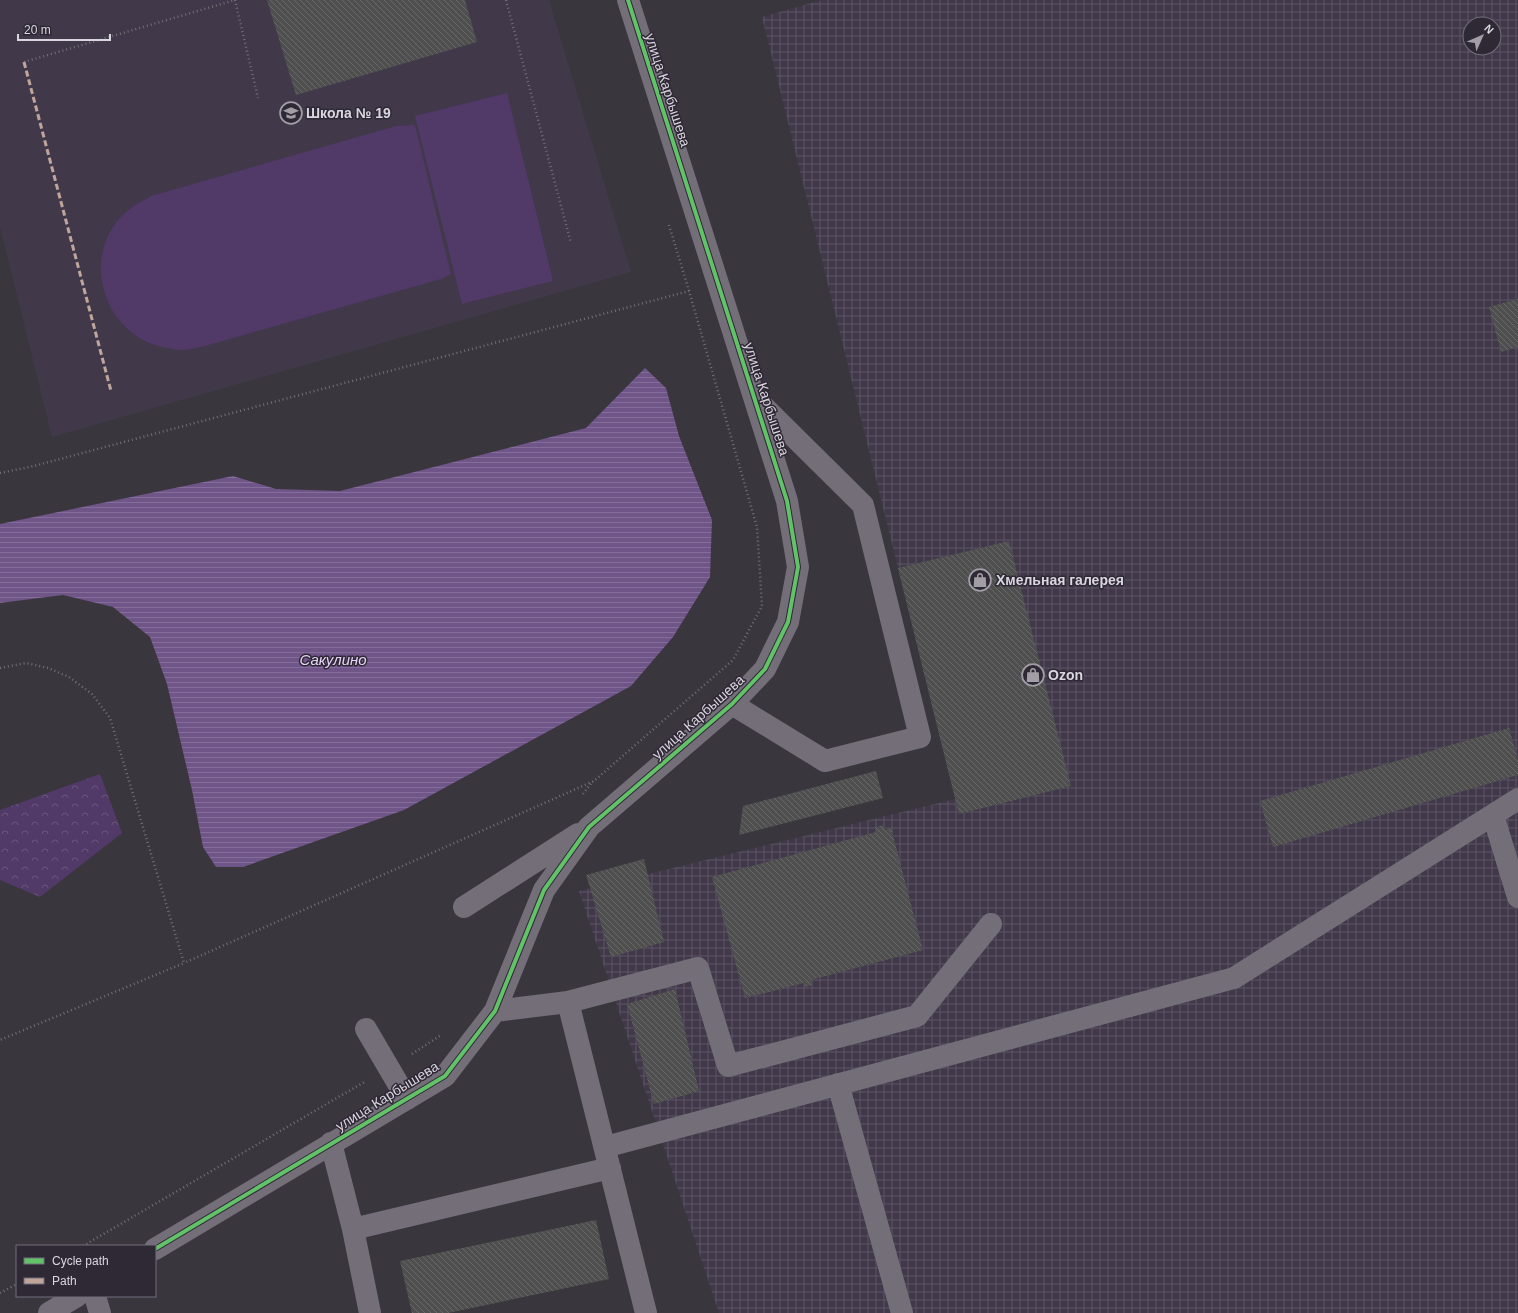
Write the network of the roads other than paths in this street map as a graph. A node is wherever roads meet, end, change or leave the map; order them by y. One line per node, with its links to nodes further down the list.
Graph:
1 (628, 0): 2 (street, улица Карбышева)
2 (756, 399): 3 (street, улица Карбышева); 3 (street)
3 (732, 704): 6 (street, улица Карбышева)
4 (1518, 799): 5 (street)
5 (1494, 815): 7 (street); 13 (street)
6 (589, 827): 8 (street); 11 (street, улица Карбышева)
7 (1518, 897)
8 (464, 907)
9 (991, 924): 10 (street)
10 (568, 1002): 11 (street); 16 (street)
11 (495, 1011): 14 (street, улица Карбышева)
12 (366, 1029): 14 (street)
13 (838, 1084): 16 (street); 25 (street)
14 (407, 1099): 15 (street, улица Карбышева)
15 (331, 1144): 17 (street); 18 (street, улица Карбышева)
16 (607, 1158): 17 (street); 24 (street)
17 (353, 1229): 23 (street)
18 (156, 1248)
19 (75, 1297): 21 (street)
20 (95, 1297): 22 (street)
21 (49, 1313)
22 (100, 1313)
23 (370, 1313)
24 (646, 1313)
25 (902, 1313)

